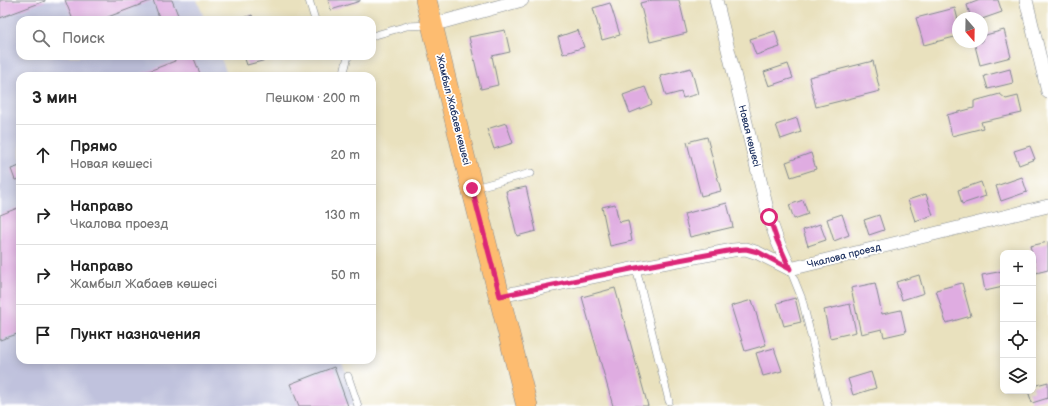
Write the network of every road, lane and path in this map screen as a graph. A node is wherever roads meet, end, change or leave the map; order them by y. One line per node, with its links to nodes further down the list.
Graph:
1 (309, 0): 6 (lane)
2 (426, 0): 7 (main road, Жамбыл Жабаев көшесі)
3 (522, 0): 7 (street)
4 (716, 0): 16 (street, Новая көшесі)
5 (1026, 0): 11 (street)
6 (314, 16)
7 (432, 25): 8 (lane); 13 (main road, Жамбыл Жабаев көшесі)
8 (376, 35)
9 (347, 60): 10 (lane)
10 (344, 72)
11 (1048, 92)
12 (531, 174): 13 (lane)
13 (472, 188): 17 (main road, Жамбыл Жабаев көшесі)
14 (1048, 206): 16 (street, Чкалова проезд)
15 (636, 268): 16 (street); 17 (street); 19 (lane)
16 (790, 269): 22 (lane)
17 (500, 296): 21 (main road, Жамбыл Жабаев көшесі)
18 (348, 376): 20 (lane)
19 (669, 401)
20 (358, 406)
21 (527, 406)
22 (828, 406)

